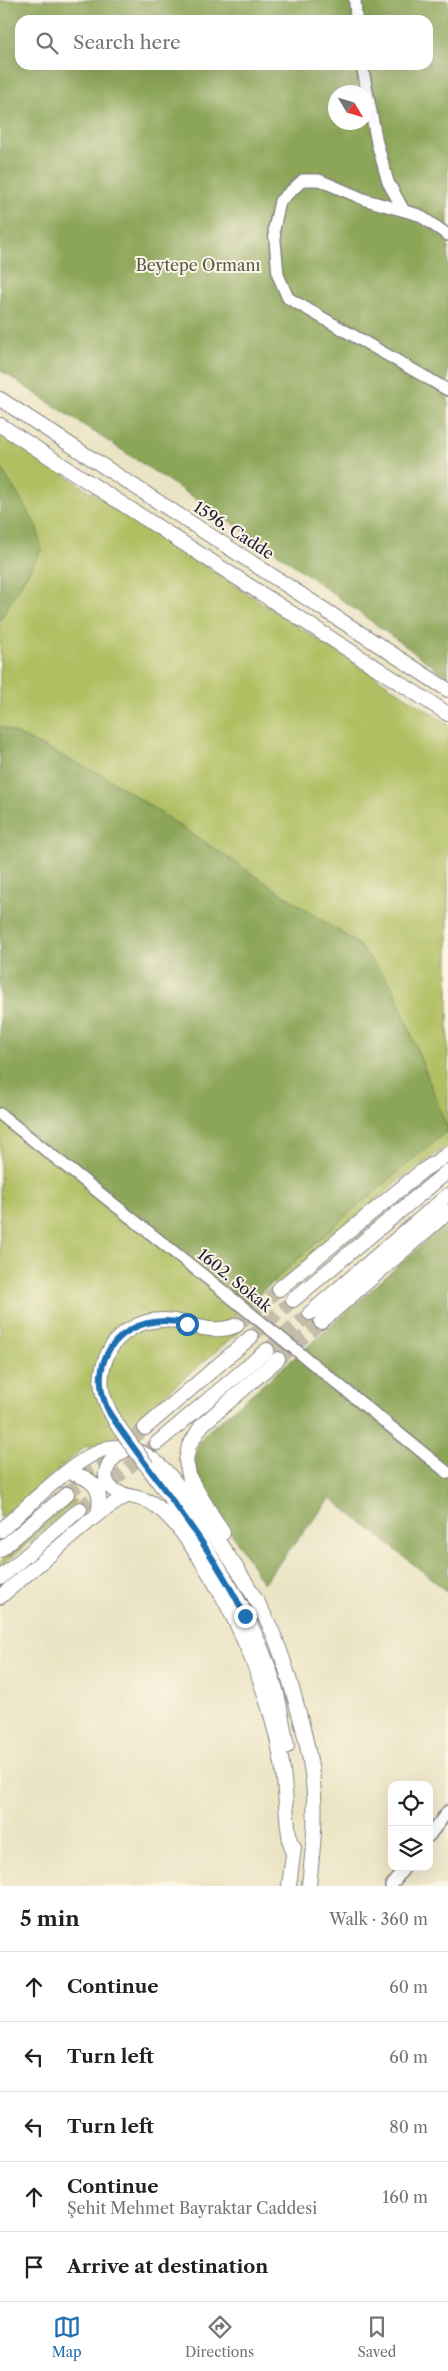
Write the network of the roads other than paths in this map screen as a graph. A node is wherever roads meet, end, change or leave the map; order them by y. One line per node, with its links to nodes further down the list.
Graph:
1 (355, 0): 2 (street)
2 (356, 15)
3 (363, 70): 4 (street)
4 (403, 209): 5 (street); 6 (street)
5 (448, 235)
6 (448, 390)
7 (0, 399): 9 (main road, 1596. Cadde)
8 (0, 425): 10 (main road)
9 (448, 690)
10 (448, 714)
11 (0, 1114): 27 (street, 1602. Sokak)
12 (448, 1154): 16 (main road)
13 (448, 1170): 17 (main road)
14 (448, 1195): 18 (main road)
15 (448, 1212): 19 (main road)
16 (279, 1289)
17 (294, 1300)
18 (310, 1313)
19 (321, 1322)
20 (237, 1325): 25 (main road, bridge)
21 (251, 1337): 22 (main road)
22 (145, 1428)
23 (157, 1443): 35 (main road)
24 (127, 1448): 25 (main road); 26 (main road); 29 (main road)
25 (151, 1463): 35 (main road); 39 (main road)
26 (68, 1472): 31 (main road); 32 (main road)
27 (448, 1473)
28 (67, 1494): 33 (main road)
29 (126, 1496): 31 (main road); 39 (main road)
30 (80, 1509): 34 (main road)
31 (98, 1514): 36 (main road)
32 (0, 1531)
33 (0, 1550)
34 (0, 1578)
35 (245, 1584): 42 (main road)
36 (0, 1597)
37 (448, 1812): 38 (street)
38 (433, 1831)
39 (293, 1855): 41 (main road)
40 (402, 1871): 43 (street)
41 (289, 1886)
42 (309, 1886)
43 (391, 1886)

